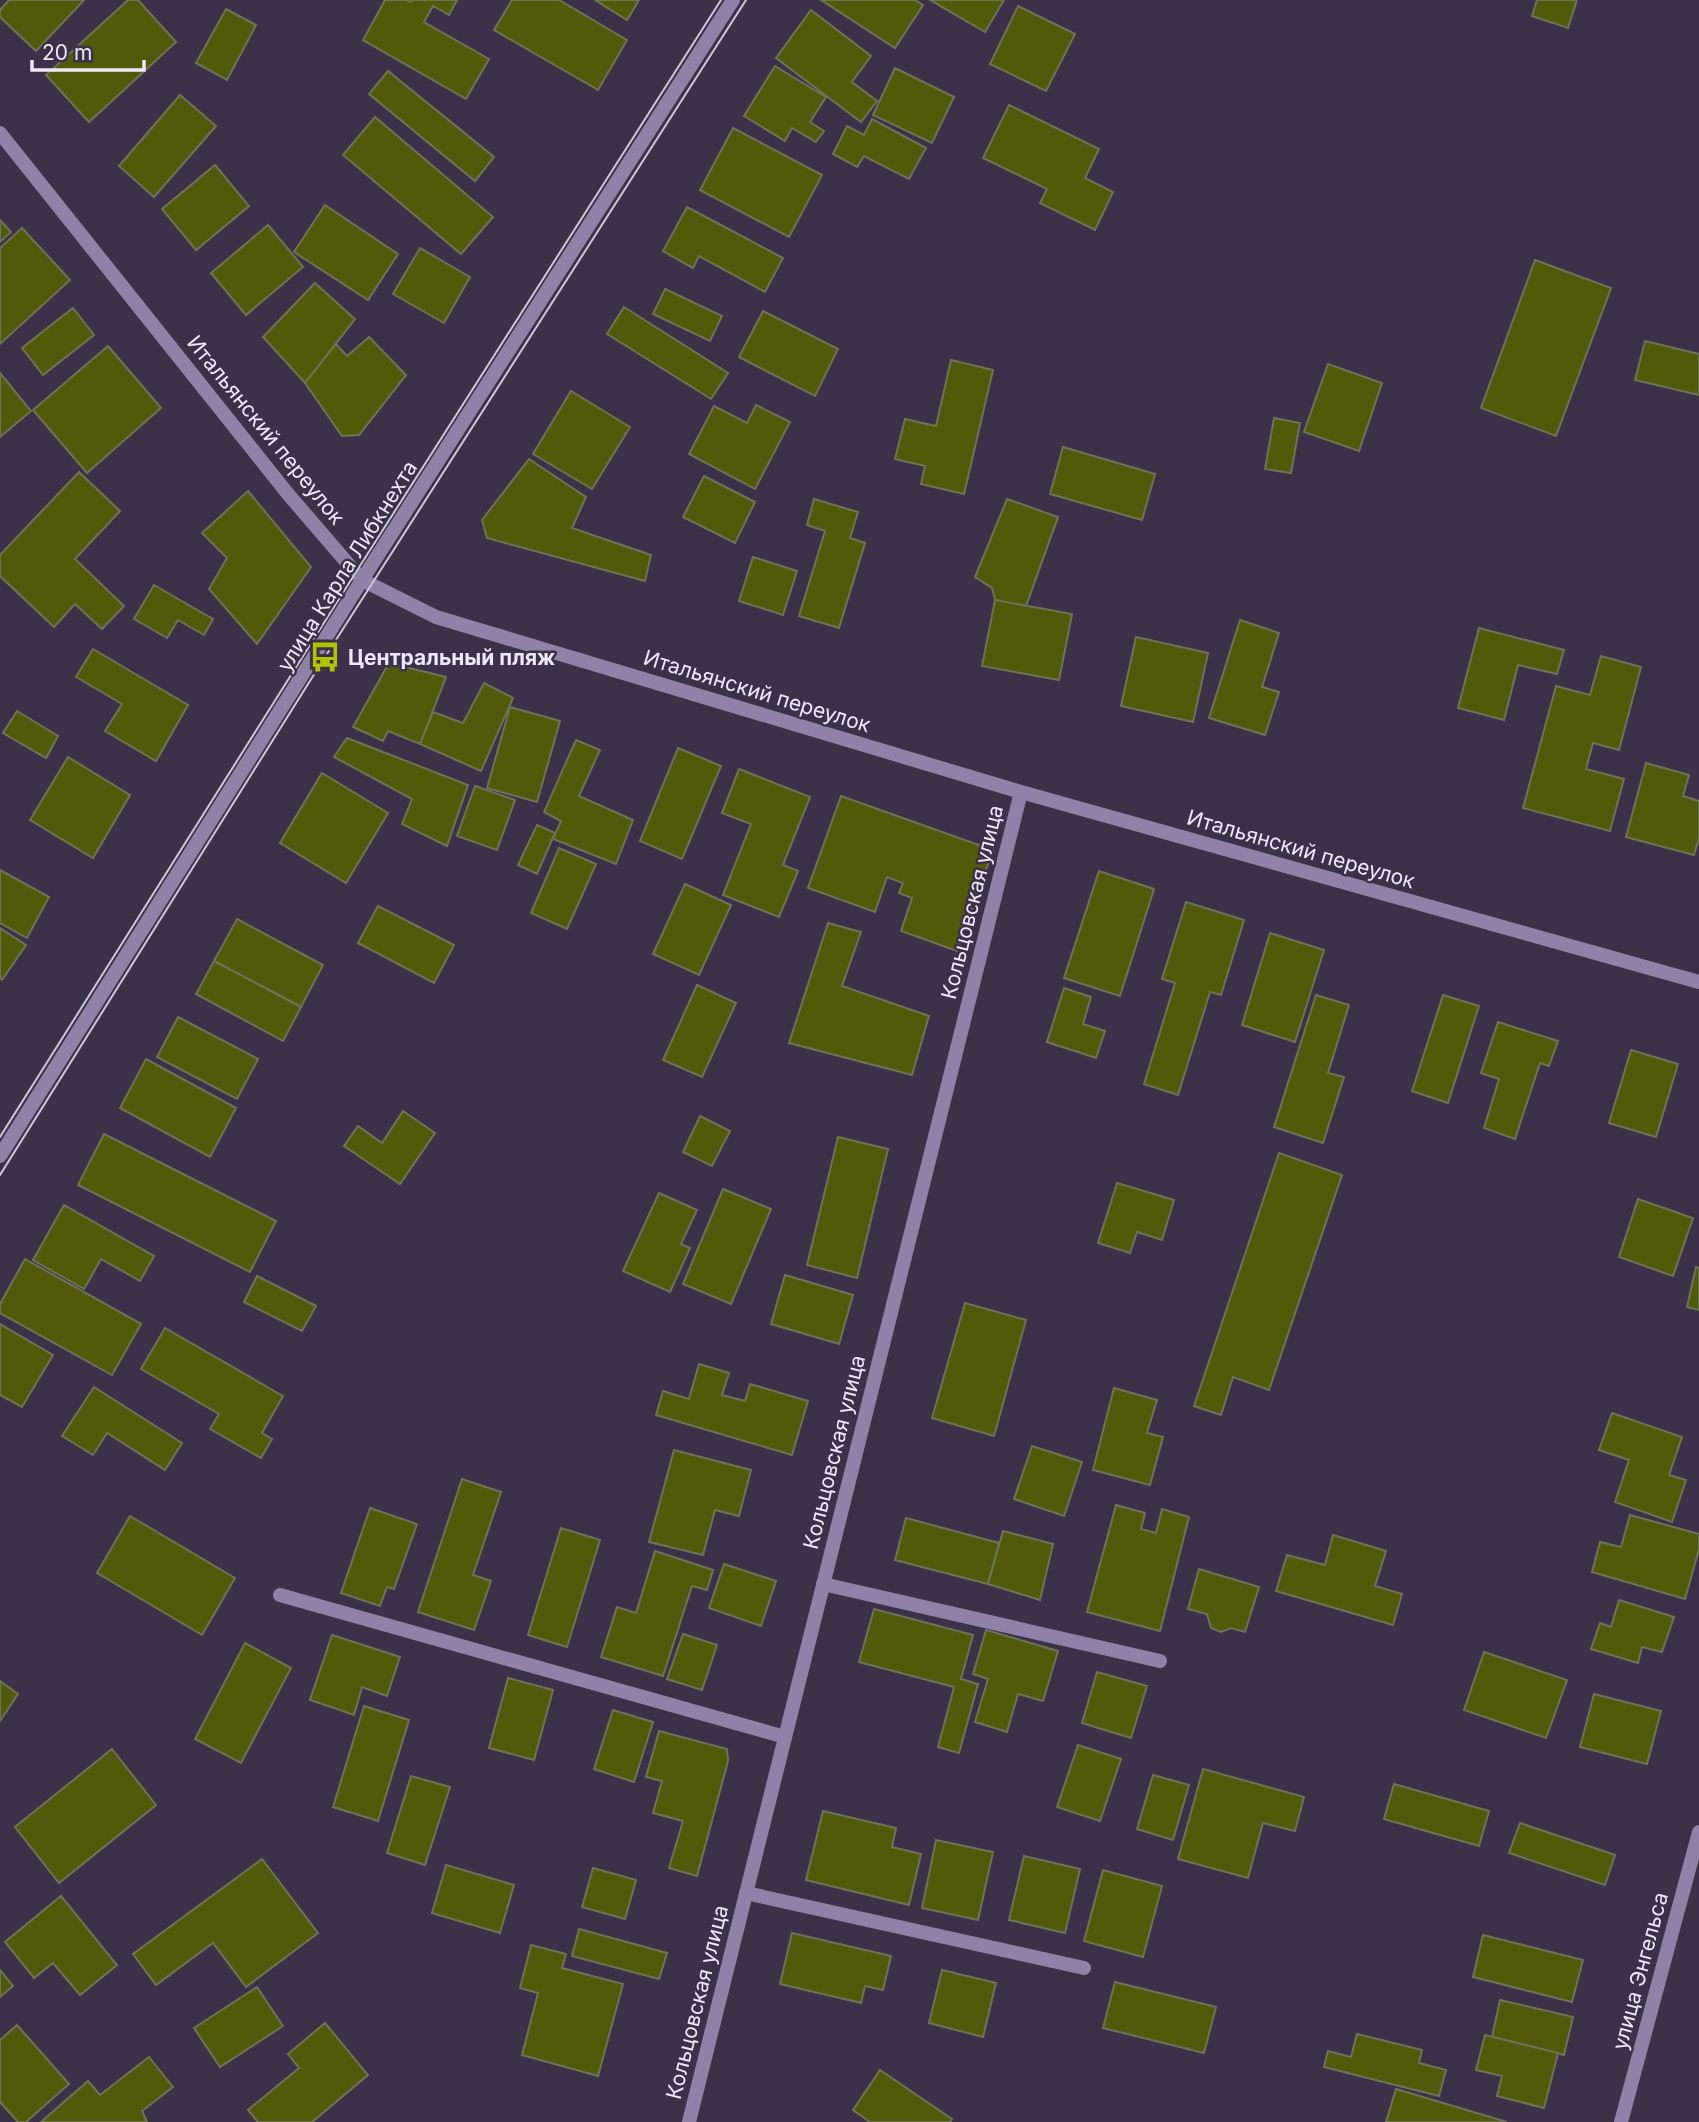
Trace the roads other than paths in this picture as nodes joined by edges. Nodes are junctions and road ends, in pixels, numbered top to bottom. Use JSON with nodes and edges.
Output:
{"nodes":[{"id":1,"x":733,"y":0,"type":"edge"},
{"id":2,"x":0,"y":133,"type":"edge"},
{"id":3,"x":362,"y":580,"type":"junction"},
{"id":4,"x":1021,"y":792,"type":"junction"},
{"id":5,"x":1699,"y":982,"type":"edge"},
{"id":6,"x":0,"y":1156,"type":"edge"},
{"id":7,"x":823,"y":1584,"type":"junction"},
{"id":8,"x":280,"y":1595,"type":"dead end"},
{"id":9,"x":1160,"y":1661,"type":"dead end"},
{"id":10,"x":785,"y":1737,"type":"junction"},
{"id":11,"x":1699,"y":1832,"type":"edge"},
{"id":12,"x":746,"y":1893,"type":"junction"},
{"id":13,"x":1084,"y":1968,"type":"dead end"},
{"id":14,"x":689,"y":2122,"type":"edge"},
{"id":15,"x":1621,"y":2122,"type":"edge"}],
"edges":[{"from":1,"to":3,"type":"street","name":"улица Карла Либкнехта"},
{"from":2,"to":3,"type":"street","name":"Итальянский переулок"},
{"from":3,"to":4,"type":"street","name":"Итальянский переулок"},
{"from":3,"to":6,"type":"street","name":"улица Карла Либкнехта"},
{"from":4,"to":5,"type":"street","name":"Итальянский переулок"},
{"from":4,"to":7,"type":"street","name":"Кольцовская улица"},
{"from":7,"to":9,"type":"street"},
{"from":7,"to":10,"type":"street","name":"Кольцовская улица"},
{"from":8,"to":10,"type":"street"},
{"from":10,"to":12,"type":"street","name":"Кольцовская улица"},
{"from":11,"to":15,"type":"street","name":"улица Энгельса"},
{"from":12,"to":13,"type":"street"},
{"from":12,"to":14,"type":"street","name":"Кольцовская улица"}]}
